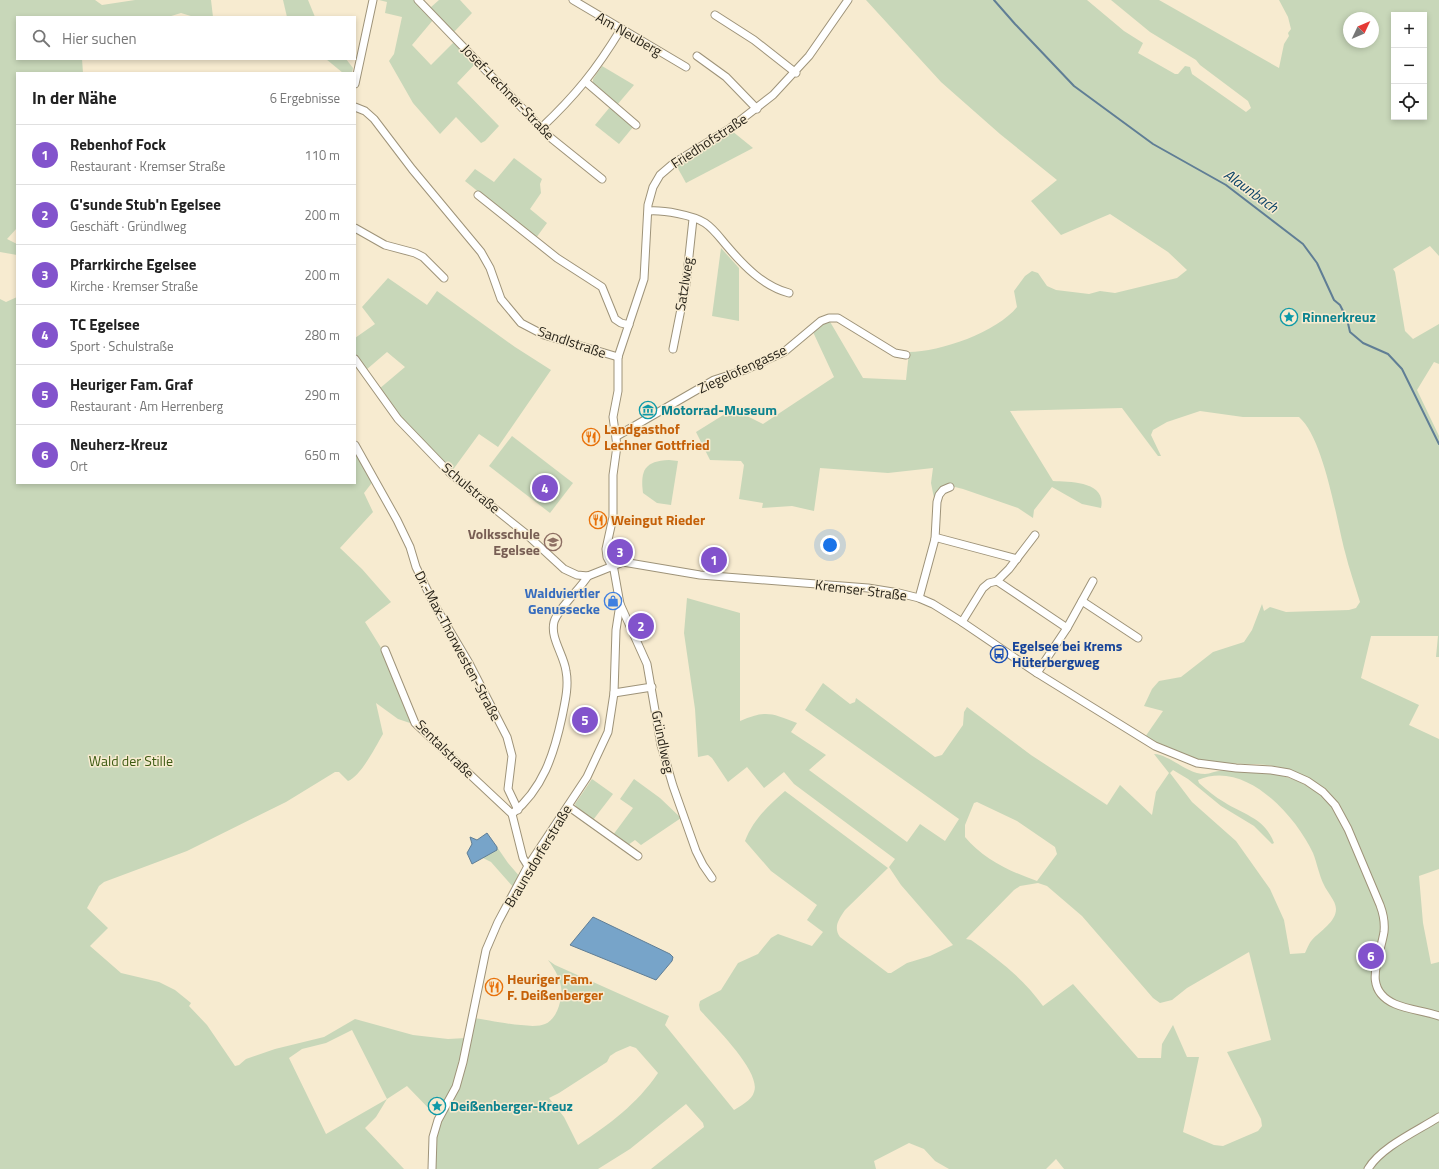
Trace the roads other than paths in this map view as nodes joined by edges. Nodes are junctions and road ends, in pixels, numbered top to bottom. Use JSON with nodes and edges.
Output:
{"nodes":[{"id":1,"x":373,"y":0,"type":"edge"},
{"id":2,"x":418,"y":0,"type":"edge"},
{"id":3,"x":573,"y":0,"type":"edge"},
{"id":4,"x":848,"y":0,"type":"edge"},
{"id":5,"x":715,"y":15,"type":"dead end"},
{"id":6,"x":621,"y":29,"type":"junction"},
{"id":7,"x":697,"y":56,"type":"dead end"},
{"id":8,"x":686,"y":67,"type":"dead end"},
{"id":9,"x":796,"y":73,"type":"junction"},
{"id":10,"x":356,"y":79,"type":"edge"},
{"id":11,"x":586,"y":82,"type":"junction"},
{"id":12,"x":356,"y":107,"type":"edge"},
{"id":13,"x":757,"y":109,"type":"junction"},
{"id":14,"x":636,"y":125,"type":"dead end"},
{"id":15,"x":541,"y":128,"type":"junction"},
{"id":16,"x":602,"y":179,"type":"dead end"},
{"id":17,"x":478,"y":195,"type":"dead end"},
{"id":18,"x":649,"y":211,"type":"junction"},
{"id":19,"x":693,"y":219,"type":"junction"},
{"id":20,"x":356,"y":229,"type":"edge"},
{"id":21,"x":444,"y":278,"type":"dead end"},
{"id":22,"x":789,"y":293,"type":"dead end"},
{"id":23,"x":629,"y":325,"type":"junction"},
{"id":24,"x":673,"y":350,"type":"dead end"},
{"id":25,"x":906,"y":355,"type":"dead end"},
{"id":26,"x":618,"y":357,"type":"junction"},
{"id":27,"x":356,"y":360,"type":"edge"},
{"id":28,"x":617,"y":436,"type":"junction"},
{"id":29,"x":356,"y":447,"type":"edge"},
{"id":30,"x":950,"y":487,"type":"dead end"},
{"id":31,"x":1035,"y":535,"type":"dead end"},
{"id":32,"x":935,"y":539,"type":"junction"},
{"id":33,"x":1017,"y":559,"type":"junction"},
{"id":34,"x":612,"y":565,"type":"junction"},
{"id":35,"x":588,"y":576,"type":"junction"},
{"id":36,"x":997,"y":581,"type":"junction"},
{"id":37,"x":1093,"y":582,"type":"dead end"},
{"id":38,"x":919,"y":598,"type":"junction"},
{"id":39,"x":1082,"y":602,"type":"junction"},
{"id":40,"x":620,"y":604,"type":"junction"},
{"id":41,"x":962,"y":622,"type":"junction"},
{"id":42,"x":1067,"y":628,"type":"junction"},
{"id":43,"x":1138,"y":638,"type":"dead end"},
{"id":44,"x":385,"y":650,"type":"dead end"},
{"id":45,"x":1037,"y":672,"type":"junction"},
{"id":46,"x":652,"y":687,"type":"junction"},
{"id":47,"x":614,"y":693,"type":"junction"},
{"id":48,"x":568,"y":806,"type":"junction"},
{"id":49,"x":515,"y":812,"type":"junction"},
{"id":50,"x":638,"y":856,"type":"dead end"},
{"id":51,"x":528,"y":866,"type":"junction"},
{"id":52,"x":712,"y":878,"type":"dead end"},
{"id":53,"x":1439,"y":1016,"type":"edge"},
{"id":54,"x":1439,"y":1117,"type":"edge"},
{"id":55,"x":432,"y":1169,"type":"edge"},
{"id":56,"x":1368,"y":1169,"type":"edge"}],
"edges":[{"from":1,"to":10,"type":"street"},
{"from":2,"to":15,"type":"street","name":"Josef-Lechner-Straße"},
{"from":3,"to":6,"type":"street","name":"Am Neuberg"},
{"from":4,"to":9,"type":"street","name":"Friedhofstraße"},
{"from":5,"to":9,"type":"street"},
{"from":6,"to":8,"type":"street","name":"Am Neuberg"},
{"from":6,"to":11,"type":"street"},
{"from":7,"to":13,"type":"street"},
{"from":9,"to":13,"type":"street","name":"Friedhofstraße"},
{"from":11,"to":14,"type":"street"},
{"from":11,"to":15,"type":"street"},
{"from":12,"to":26,"type":"street","name":"Sandlstraße"},
{"from":13,"to":18,"type":"street","name":"Friedhofstraße"},
{"from":15,"to":16,"type":"street","name":"Josef-Lechner-Straße"},
{"from":17,"to":23,"type":"street"},
{"from":18,"to":19,"type":"street"},
{"from":18,"to":23,"type":"street","name":"Friedhofstraße"},
{"from":19,"to":22,"type":"street"},
{"from":19,"to":24,"type":"street","name":"Satzlweg"},
{"from":20,"to":21,"type":"street"},
{"from":23,"to":26,"type":"street","name":"Friedhofstraße"},
{"from":25,"to":28,"type":"street","name":"Ziegelofengasse"},
{"from":26,"to":28,"type":"street","name":"Sandlstraße"},
{"from":27,"to":35,"type":"street","name":"Schulstraße"},
{"from":28,"to":34,"type":"street","name":"Sandlstraße"},
{"from":29,"to":49,"type":"street","name":"Dr.-Max-Thorwesten-Straße"},
{"from":30,"to":32,"type":"street"},
{"from":31,"to":33,"type":"street"},
{"from":32,"to":33,"type":"street"},
{"from":32,"to":38,"type":"street"},
{"from":33,"to":36,"type":"street"},
{"from":34,"to":35,"type":"street"},
{"from":34,"to":38,"type":"street","name":"Kremser Straße"},
{"from":34,"to":40,"type":"street","name":"Braunsdorferstraße"},
{"from":35,"to":49,"type":"street"},
{"from":36,"to":41,"type":"street"},
{"from":36,"to":42,"type":"street"},
{"from":37,"to":39,"type":"street"},
{"from":38,"to":41,"type":"street","name":"Kremser Straße"},
{"from":39,"to":42,"type":"street"},
{"from":39,"to":43,"type":"street"},
{"from":40,"to":46,"type":"street","name":"Gründlweg"},
{"from":40,"to":47,"type":"street","name":"Braunsdorferstraße"},
{"from":41,"to":45,"type":"street","name":"Kremser Straße"},
{"from":42,"to":45,"type":"street"},
{"from":44,"to":49,"type":"street","name":"Sentalstraße"},
{"from":45,"to":53,"type":"street","name":"Kremser Straße"},
{"from":46,"to":47,"type":"street"},
{"from":46,"to":52,"type":"street","name":"Gründlweg"},
{"from":47,"to":48,"type":"street","name":"Braunsdorferstraße"},
{"from":48,"to":50,"type":"street"},
{"from":48,"to":51,"type":"street","name":"Braunsdorferstraße"},
{"from":49,"to":51,"type":"street","name":"Dr.-Max-Thorwesten-Straße"},
{"from":51,"to":55,"type":"street","name":"Braunsdorferstraße"},
{"from":54,"to":56,"type":"street"}]}
